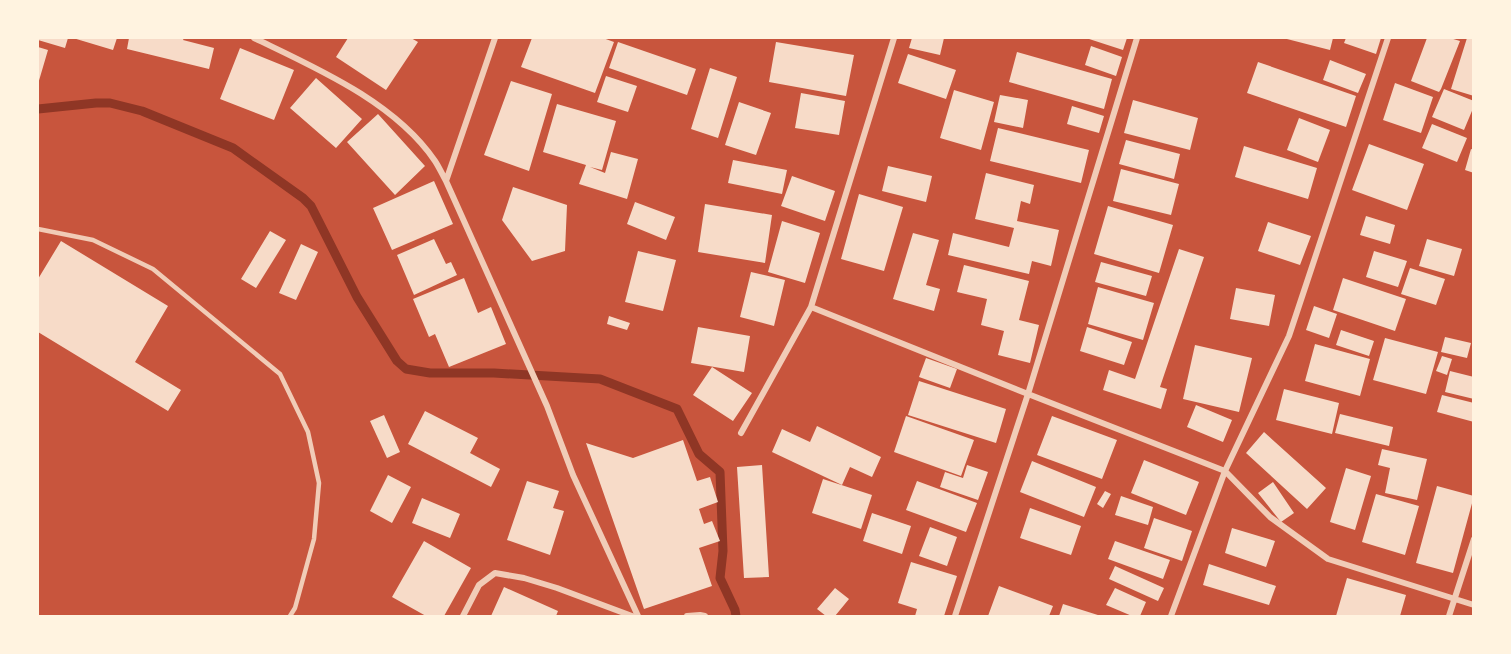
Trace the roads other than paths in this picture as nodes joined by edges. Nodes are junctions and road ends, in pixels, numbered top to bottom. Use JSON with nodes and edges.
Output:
{"nodes":[{"id":1,"x":254,"y":38,"type":"edge"},
{"id":2,"x":495,"y":38,"type":"edge"},
{"id":3,"x":894,"y":38,"type":"edge"},
{"id":4,"x":1137,"y":38,"type":"edge"},
{"id":5,"x":1388,"y":38,"type":"edge"},
{"id":6,"x":446,"y":181,"type":"junction"},
{"id":7,"x":38,"y":229,"type":"edge"},
{"id":8,"x":812,"y":307,"type":"junction"},
{"id":9,"x":1028,"y":394,"type":"junction"},
{"id":10,"x":741,"y":434,"type":"dead end"},
{"id":11,"x":1226,"y":471,"type":"junction"},
{"id":12,"x":1473,"y":539,"type":"edge"},
{"id":13,"x":1454,"y":600,"type":"junction"},
{"id":14,"x":1473,"y":605,"type":"edge"},
{"id":15,"x":290,"y":616,"type":"edge"},
{"id":16,"x":463,"y":616,"type":"edge"},
{"id":17,"x":632,"y":616,"type":"edge"},
{"id":18,"x":638,"y":616,"type":"edge"},
{"id":19,"x":687,"y":616,"type":"edge"},
{"id":20,"x":705,"y":616,"type":"edge"},
{"id":21,"x":955,"y":616,"type":"edge"},
{"id":22,"x":1172,"y":616,"type":"edge"},
{"id":23,"x":1449,"y":616,"type":"edge"}],
"edges":[{"from":1,"to":6,"type":"street"},
{"from":2,"to":6,"type":"street"},
{"from":3,"to":8,"type":"street"},
{"from":4,"to":9,"type":"street"},
{"from":5,"to":11,"type":"street"},
{"from":6,"to":18,"type":"street"},
{"from":7,"to":15,"type":"lane"},
{"from":8,"to":9,"type":"street"},
{"from":8,"to":10,"type":"street"},
{"from":9,"to":11,"type":"street"},
{"from":9,"to":21,"type":"street"},
{"from":11,"to":13,"type":"street"},
{"from":11,"to":22,"type":"street"},
{"from":12,"to":13,"type":"street"},
{"from":13,"to":14,"type":"street"},
{"from":13,"to":23,"type":"street"},
{"from":16,"to":17,"type":"street"},
{"from":19,"to":20,"type":"street"}]}
